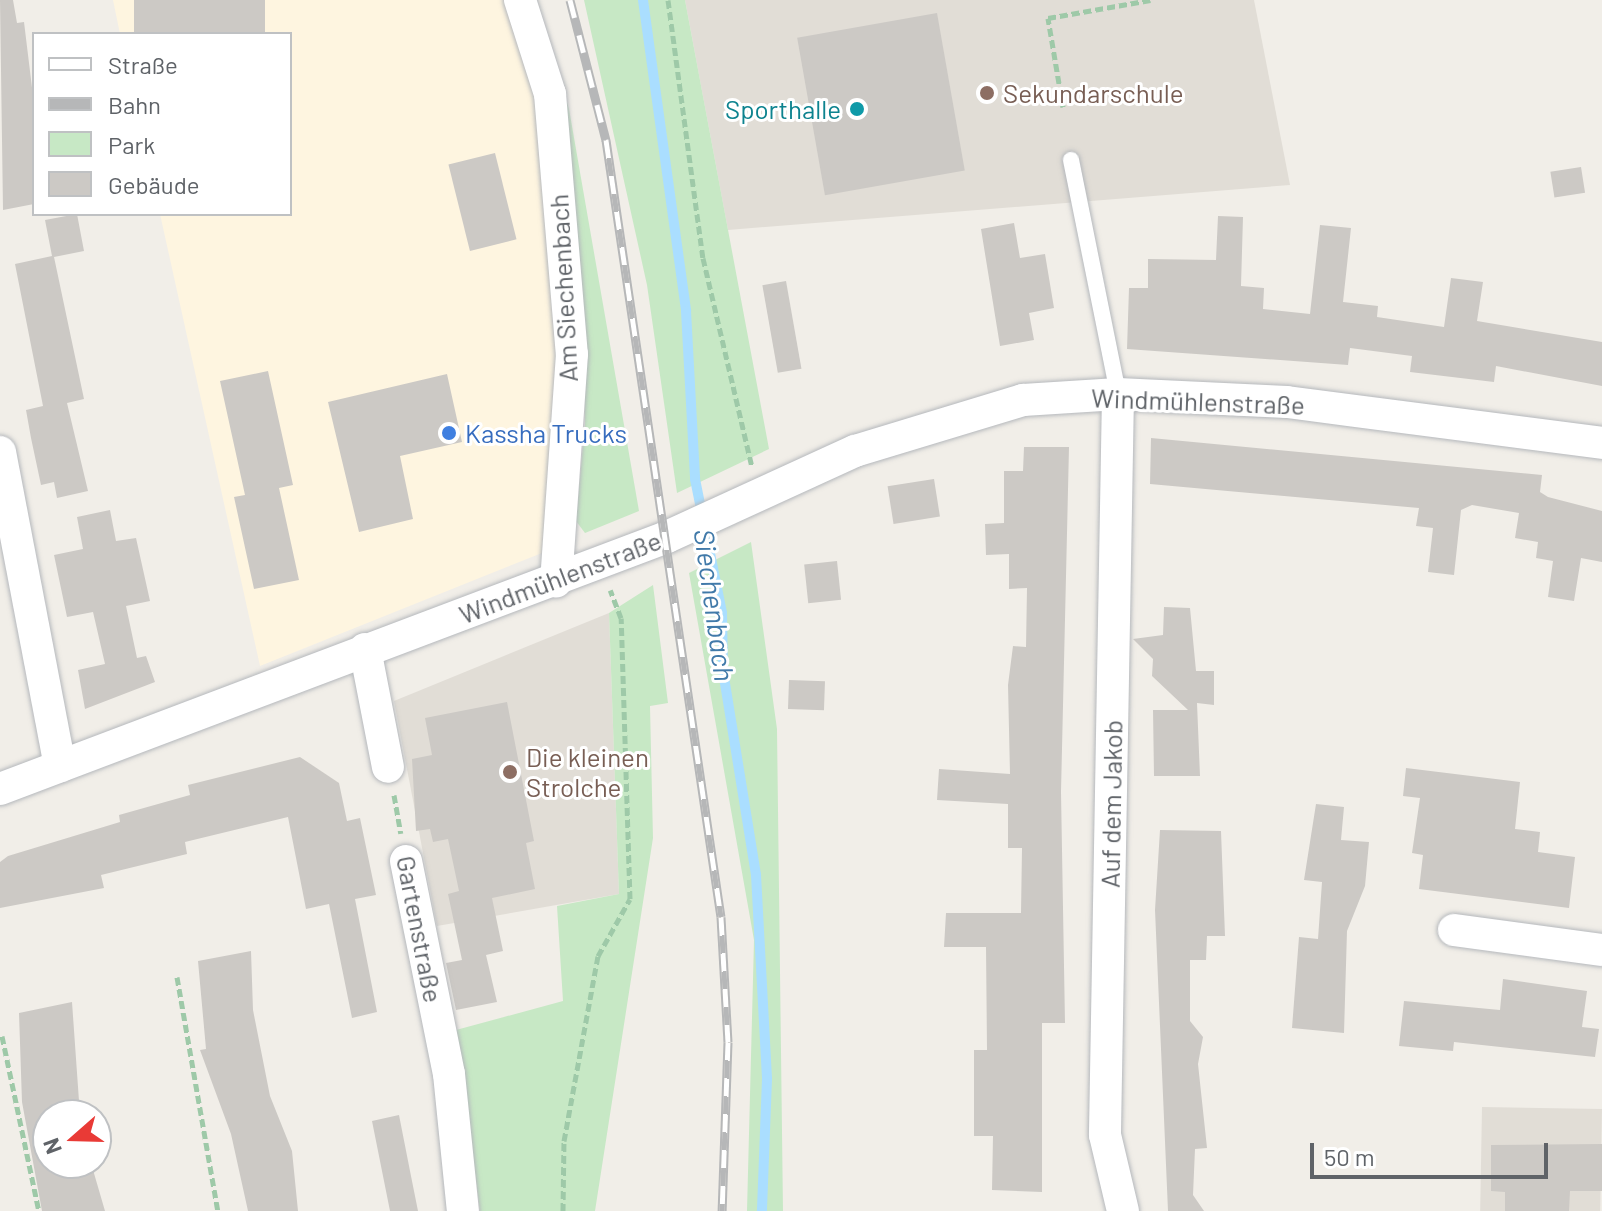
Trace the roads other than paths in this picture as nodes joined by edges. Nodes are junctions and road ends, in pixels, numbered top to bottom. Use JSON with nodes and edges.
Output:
{"nodes":[{"id":1,"x":520,"y":0,"type":"edge"},
{"id":2,"x":1071,"y":160,"type":"dead end"},
{"id":3,"x":1118,"y":394,"type":"junction"},
{"id":4,"x":1602,"y":443,"type":"edge"},
{"id":5,"x":0,"y":452,"type":"edge"},
{"id":6,"x":556,"y":581,"type":"junction"},
{"id":7,"x":365,"y":649,"type":"junction"},
{"id":8,"x":60,"y":766,"type":"junction"},
{"id":9,"x":388,"y":767,"type":"road end"},
{"id":10,"x":0,"y":789,"type":"edge"},
{"id":11,"x":406,"y":861,"type":"road end"},
{"id":12,"x":1454,"y":930,"type":"dead end"},
{"id":13,"x":1602,"y":950,"type":"edge"},
{"id":14,"x":463,"y":1211,"type":"edge"},
{"id":15,"x":1123,"y":1211,"type":"edge"}],
"edges":[{"from":1,"to":6,"type":"street","name":"Am Siechenbach"},
{"from":2,"to":3,"type":"lane"},
{"from":3,"to":4,"type":"street","name":"Windmühlenstraße"},
{"from":3,"to":6,"type":"street","name":"Windmühlenstraße"},
{"from":3,"to":15,"type":"street","name":"Auf dem Jakob"},
{"from":5,"to":8,"type":"street"},
{"from":6,"to":7,"type":"street","name":"Windmühlenstraße"},
{"from":7,"to":8,"type":"street","name":"Windmühlenstraße"},
{"from":7,"to":9,"type":"street"},
{"from":8,"to":10,"type":"street","name":"Windmühlenstraße"},
{"from":11,"to":14,"type":"street","name":"Gartenstraße"},
{"from":12,"to":13,"type":"street"}]}
